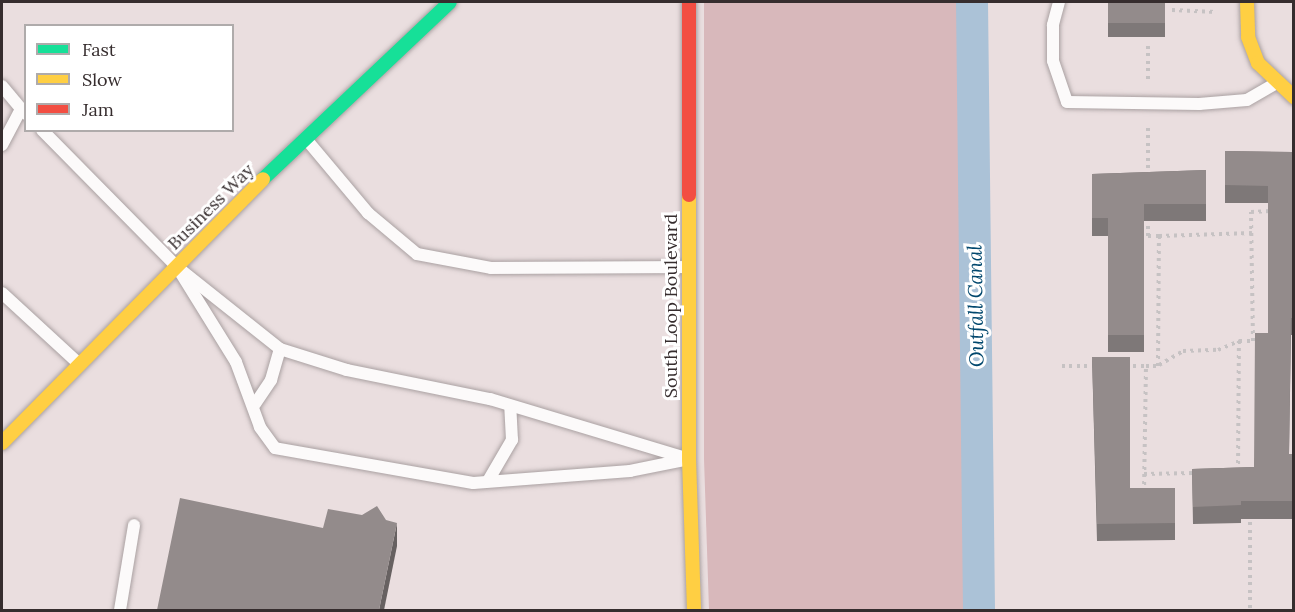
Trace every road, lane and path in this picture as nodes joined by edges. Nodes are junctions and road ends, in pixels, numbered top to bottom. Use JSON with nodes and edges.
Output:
{"nodes":[{"id":1,"x":450,"y":2,"type":"edge"},
{"id":2,"x":689,"y":2,"type":"edge"},
{"id":3,"x":1059,"y":2,"type":"edge"},
{"id":4,"x":1247,"y":7,"type":"edge"},
{"id":5,"x":1172,"y":10,"type":"dead end"},
{"id":6,"x":1148,"y":46,"type":"dead end"},
{"id":7,"x":1277,"y":83,"type":"junction"},
{"id":8,"x":2,"y":86,"type":"edge"},
{"id":9,"x":1293,"y":97,"type":"edge"},
{"id":10,"x":1148,"y":103,"type":"junction"},
{"id":11,"x":23,"y":112,"type":"edge"},
{"id":12,"x":44,"y":132,"type":"edge"},
{"id":13,"x":306,"y":138,"type":"junction"},
{"id":14,"x":2,"y":145,"type":"edge"},
{"id":15,"x":1148,"y":180,"type":"edge"},
{"id":16,"x":1283,"y":211,"type":"edge"},
{"id":17,"x":1148,"y":214,"type":"edge"},
{"id":18,"x":1252,"y":233,"type":"junction"},
{"id":19,"x":1159,"y":236,"type":"junction"},
{"id":20,"x":177,"y":267,"type":"junction"},
{"id":21,"x":690,"y":267,"type":"junction"},
{"id":22,"x":2,"y":293,"type":"edge"},
{"id":23,"x":1239,"y":341,"type":"junction"},
{"id":24,"x":1253,"y":341,"type":"junction"},
{"id":25,"x":1263,"y":341,"type":"edge"},
{"id":26,"x":280,"y":349,"type":"junction"},
{"id":27,"x":79,"y":365,"type":"junction"},
{"id":28,"x":1062,"y":366,"type":"dead end"},
{"id":29,"x":1098,"y":366,"type":"edge"},
{"id":30,"x":1122,"y":366,"type":"edge"},
{"id":31,"x":1146,"y":366,"type":"junction"},
{"id":32,"x":1158,"y":366,"type":"junction"},
{"id":33,"x":255,"y":404,"type":"junction"},
{"id":34,"x":510,"y":407,"type":"junction"},
{"id":35,"x":2,"y":443,"type":"edge"},
{"id":36,"x":688,"y":459,"type":"junction"},
{"id":37,"x":1226,"y":472,"type":"edge"},
{"id":38,"x":1238,"y":472,"type":"junction"},
{"id":39,"x":1244,"y":472,"type":"edge"},
{"id":40,"x":1203,"y":473,"type":"edge"},
{"id":41,"x":1144,"y":474,"type":"junction"},
{"id":42,"x":488,"y":481,"type":"junction"},
{"id":43,"x":1144,"y":496,"type":"edge"},
{"id":44,"x":1250,"y":507,"type":"edge"},
{"id":45,"x":134,"y":525,"type":"dead end"},
{"id":46,"x":120,"y":610,"type":"edge"},
{"id":47,"x":694,"y":610,"type":"edge"},
{"id":48,"x":1250,"y":610,"type":"edge"}],
"edges":[{"from":1,"to":13,"type":"street","name":"Business Way"},
{"from":2,"to":21,"type":"street","name":"South Loop Boulevard"},
{"from":3,"to":10,"type":"lane"},
{"from":4,"to":5,"type":"path"},
{"from":4,"to":7,"type":"street"},
{"from":6,"to":10,"type":"path"},
{"from":7,"to":9,"type":"street"},
{"from":7,"to":10,"type":"lane"},
{"from":8,"to":11,"type":"lane"},
{"from":10,"to":15,"type":"path"},
{"from":11,"to":14,"type":"lane"},
{"from":12,"to":20,"type":"lane"},
{"from":13,"to":20,"type":"street","name":"Business Way"},
{"from":13,"to":21,"type":"lane"},
{"from":16,"to":18,"type":"path"},
{"from":17,"to":19,"type":"path"},
{"from":18,"to":19,"type":"path"},
{"from":18,"to":24,"type":"path"},
{"from":19,"to":32,"type":"path"},
{"from":20,"to":26,"type":"lane"},
{"from":20,"to":27,"type":"street","name":"Business Way"},
{"from":20,"to":33,"type":"lane"},
{"from":21,"to":36,"type":"street","name":"South Loop Boulevard"},
{"from":22,"to":27,"type":"lane"},
{"from":23,"to":24,"type":"path"},
{"from":23,"to":32,"type":"path"},
{"from":23,"to":38,"type":"path"},
{"from":24,"to":25,"type":"path"},
{"from":26,"to":33,"type":"lane"},
{"from":26,"to":34,"type":"lane"},
{"from":27,"to":35,"type":"street","name":"Business Way"},
{"from":28,"to":29,"type":"path"},
{"from":30,"to":31,"type":"path"},
{"from":31,"to":32,"type":"path"},
{"from":31,"to":41,"type":"path"},
{"from":33,"to":42,"type":"lane"},
{"from":34,"to":36,"type":"lane"},
{"from":34,"to":42,"type":"lane"},
{"from":36,"to":42,"type":"lane"},
{"from":36,"to":47,"type":"street","name":"South Loop Boulevard"},
{"from":37,"to":38,"type":"path"},
{"from":38,"to":39,"type":"path"},
{"from":40,"to":41,"type":"path"},
{"from":41,"to":43,"type":"path"},
{"from":44,"to":48,"type":"path"},
{"from":45,"to":46,"type":"lane"}]}
